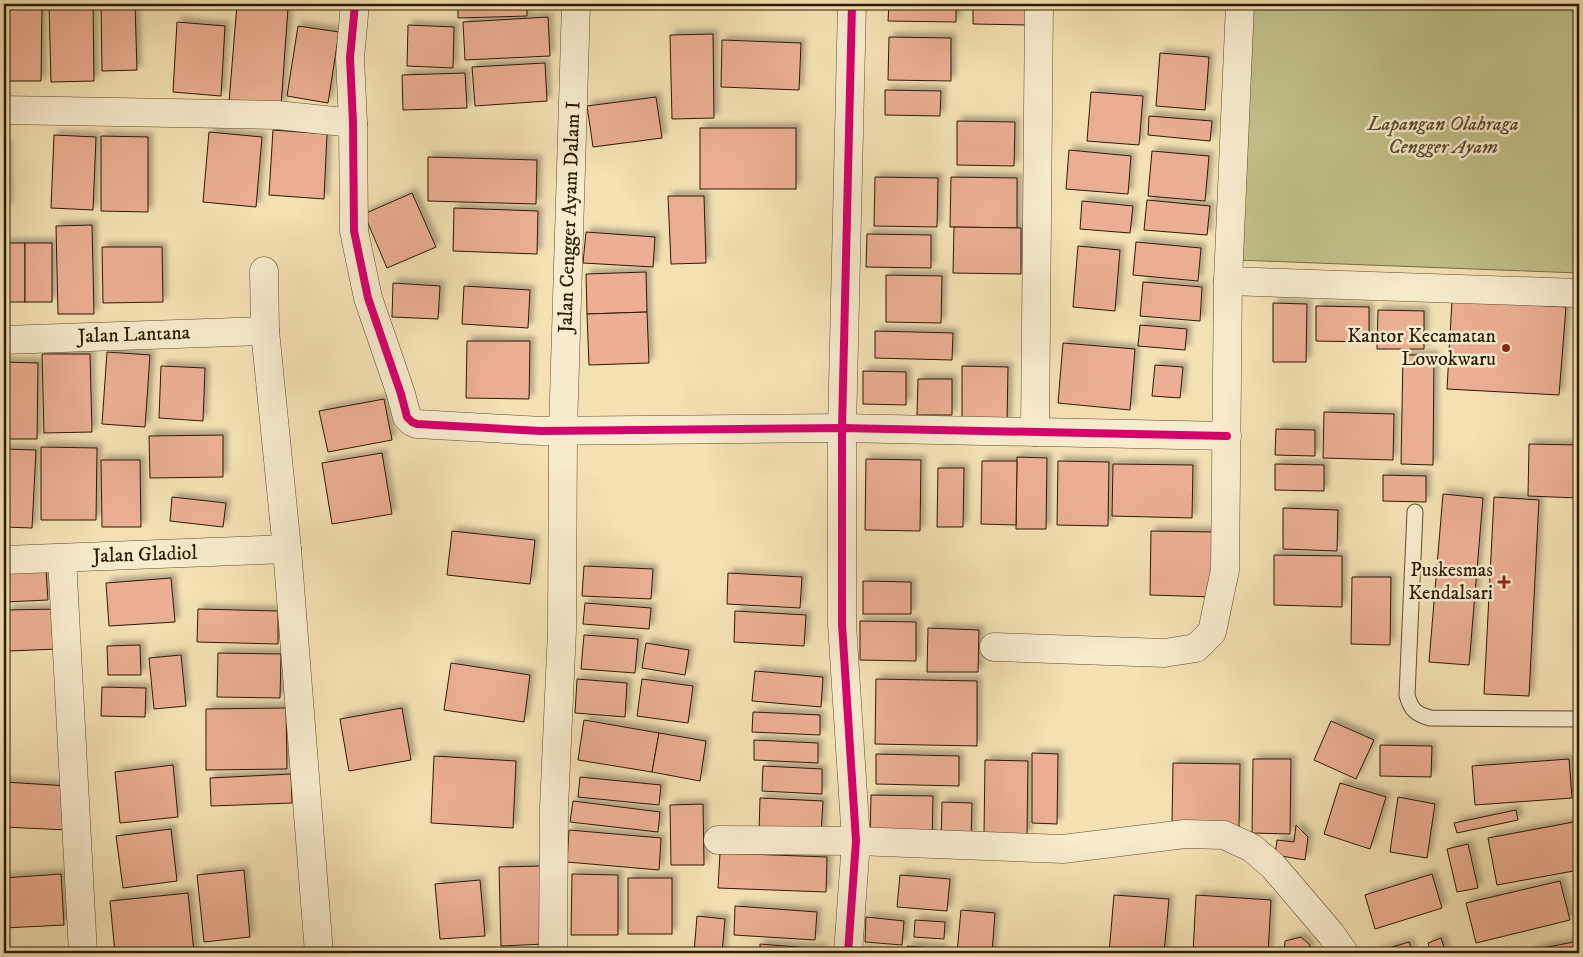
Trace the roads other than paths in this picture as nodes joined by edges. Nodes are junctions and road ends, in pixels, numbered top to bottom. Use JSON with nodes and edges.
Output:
{"nodes":[{"id":1,"x":355,"y":4,"type":"edge"},
{"id":2,"x":576,"y":4,"type":"edge"},
{"id":3,"x":852,"y":4,"type":"edge"},
{"id":4,"x":1039,"y":4,"type":"edge"},
{"id":5,"x":1240,"y":4,"type":"edge"},
{"id":6,"x":4,"y":110,"type":"edge"},
{"id":7,"x":353,"y":123,"type":"junction"},
{"id":8,"x":264,"y":271,"type":"dead end"},
{"id":9,"x":1228,"y":281,"type":"junction"},
{"id":10,"x":1579,"y":293,"type":"edge"},
{"id":11,"x":265,"y":331,"type":"junction"},
{"id":12,"x":4,"y":340,"type":"edge"},
{"id":13,"x":842,"y":428,"type":"junction"},
{"id":14,"x":563,"y":430,"type":"junction"},
{"id":15,"x":1035,"y":432,"type":"junction"},
{"id":16,"x":1227,"y":436,"type":"junction"},
{"id":17,"x":1416,"y":512,"type":"dead end"},
{"id":18,"x":287,"y":549,"type":"junction"},
{"id":19,"x":62,"y":558,"type":"junction"},
{"id":20,"x":4,"y":560,"type":"edge"},
{"id":21,"x":994,"y":647,"type":"dead end"},
{"id":22,"x":1579,"y":719,"type":"edge"},
{"id":23,"x":718,"y":840,"type":"dead end"},
{"id":24,"x":856,"y":841,"type":"junction"},
{"id":25,"x":83,"y":953,"type":"edge"},
{"id":26,"x":319,"y":953,"type":"edge"},
{"id":27,"x":553,"y":953,"type":"edge"},
{"id":28,"x":848,"y":953,"type":"edge"},
{"id":29,"x":1344,"y":953,"type":"edge"}],
"edges":[{"from":1,"to":7,"type":"street"},
{"from":2,"to":14,"type":"street","name":"Jalan Cengger Ayam Dalam I"},
{"from":3,"to":13,"type":"street"},
{"from":4,"to":15,"type":"street"},
{"from":5,"to":9,"type":"street"},
{"from":6,"to":7,"type":"street"},
{"from":7,"to":14,"type":"street"},
{"from":8,"to":11,"type":"street"},
{"from":9,"to":10,"type":"street"},
{"from":9,"to":16,"type":"street"},
{"from":11,"to":12,"type":"street","name":"Jalan Lantana"},
{"from":11,"to":18,"type":"street"},
{"from":13,"to":14,"type":"street"},
{"from":13,"to":15,"type":"street"},
{"from":13,"to":24,"type":"street"},
{"from":14,"to":27,"type":"street","name":"Jalan Cengger Ayam Dalam I"},
{"from":15,"to":16,"type":"street"},
{"from":16,"to":21,"type":"street"},
{"from":17,"to":22,"type":"lane"},
{"from":18,"to":19,"type":"street","name":"Jalan Gladiol"},
{"from":18,"to":26,"type":"street"},
{"from":19,"to":20,"type":"street","name":"Jalan Gladiol"},
{"from":19,"to":25,"type":"street"},
{"from":23,"to":24,"type":"street"},
{"from":24,"to":28,"type":"street"},
{"from":24,"to":29,"type":"street"}]}
